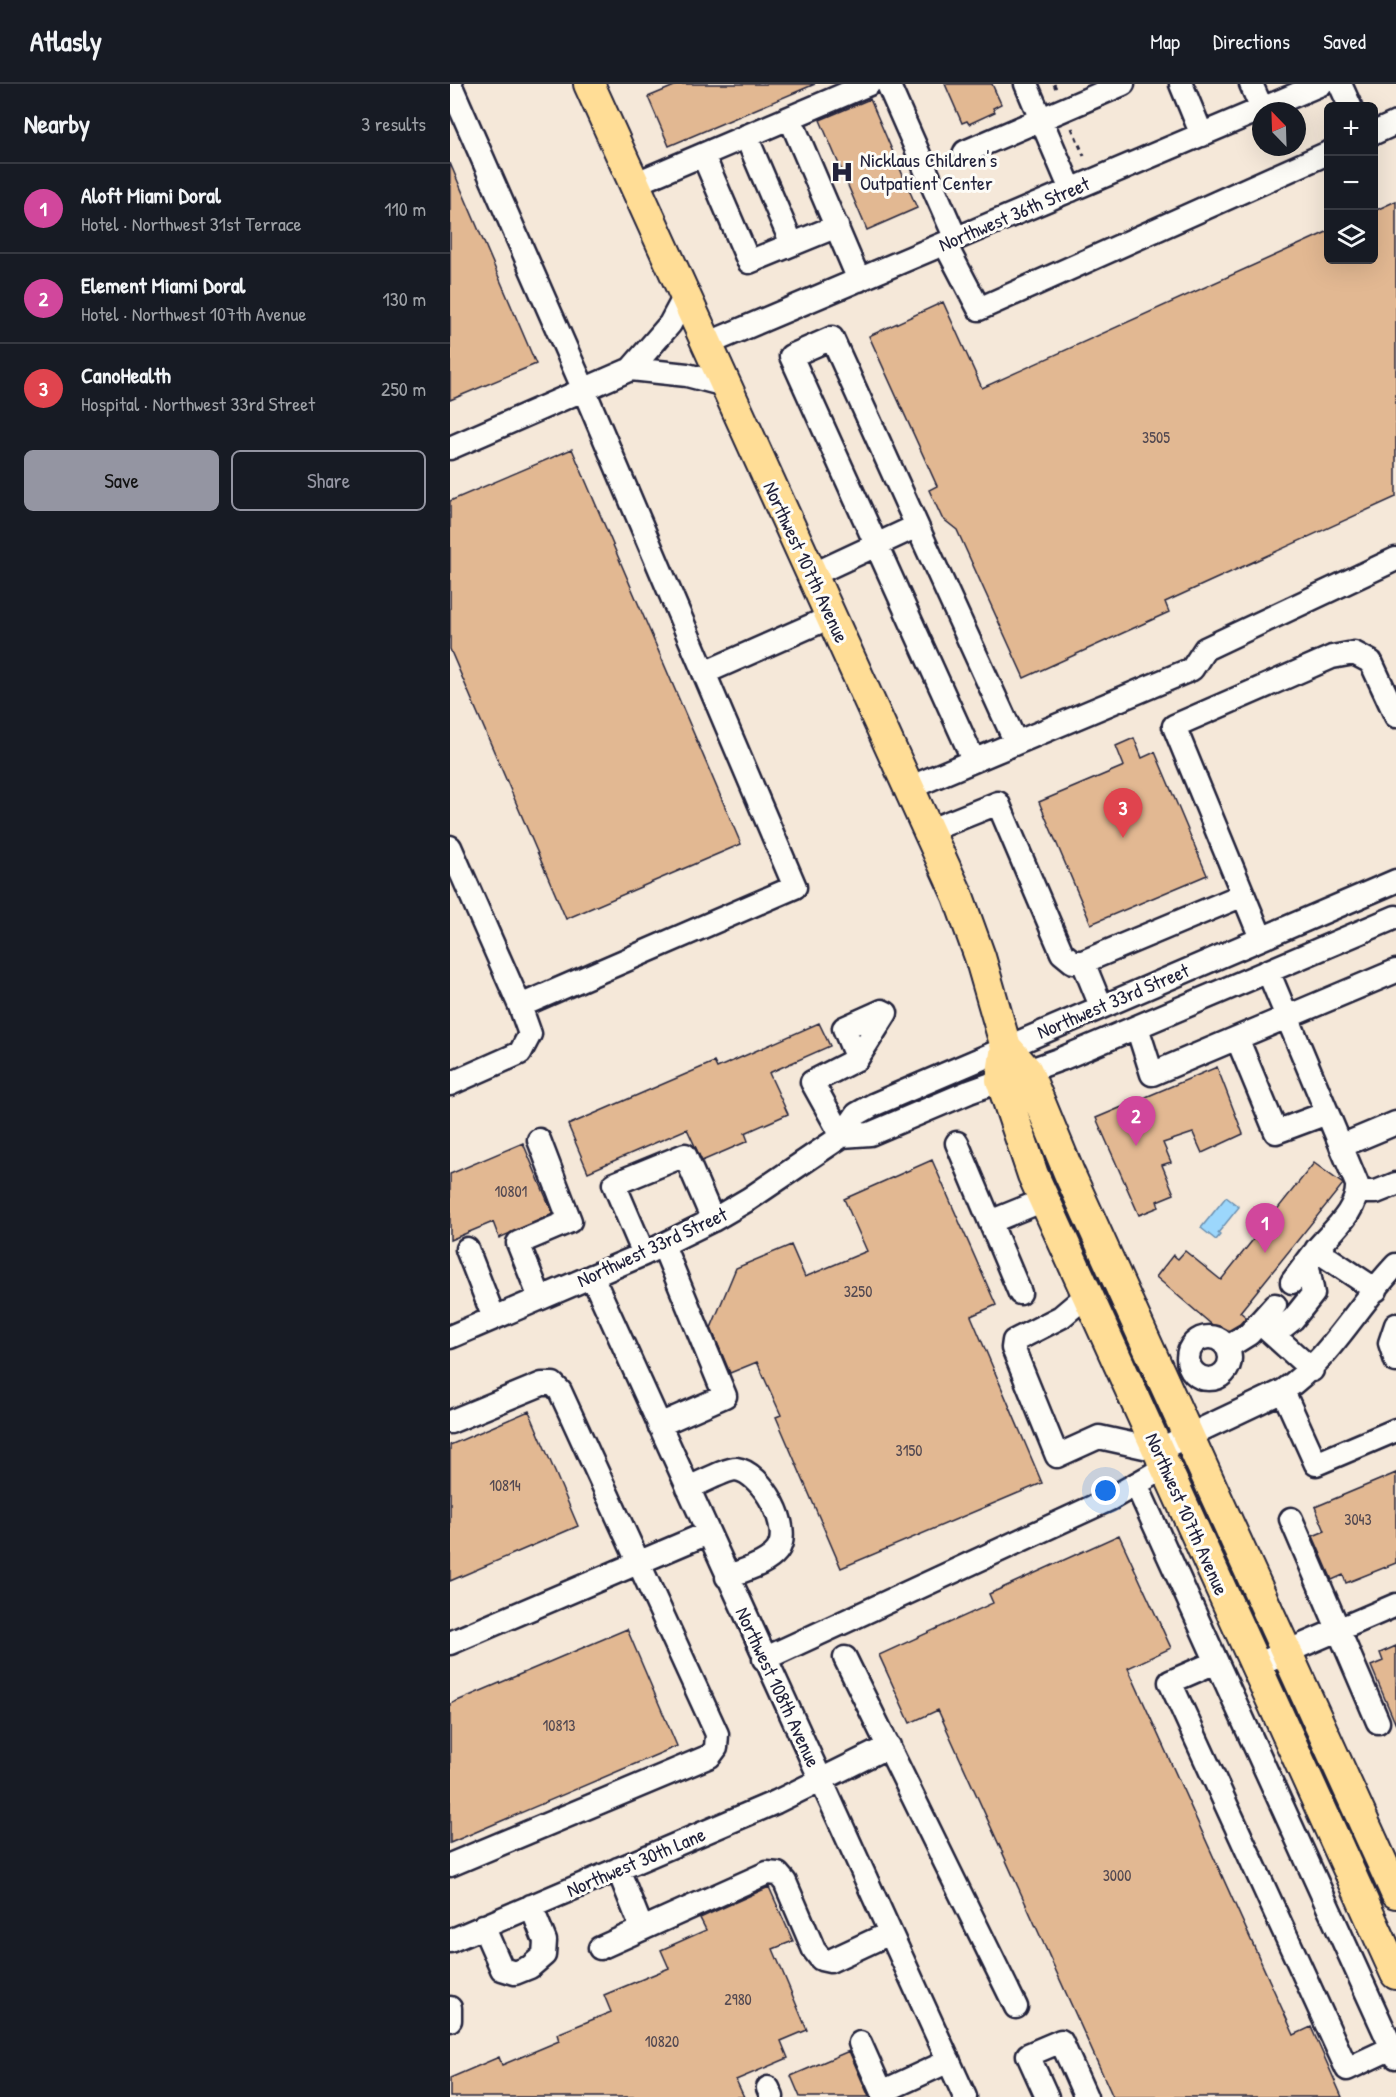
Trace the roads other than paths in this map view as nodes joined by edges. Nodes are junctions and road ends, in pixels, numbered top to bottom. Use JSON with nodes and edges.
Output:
{"nodes":[{"id":1,"x":450,"y":84,"type":"edge"},
{"id":2,"x":589,"y":84,"type":"edge"},
{"id":3,"x":869,"y":84,"type":"edge"},
{"id":4,"x":888,"y":84,"type":"edge"},
{"id":5,"x":1026,"y":84,"type":"edge"},
{"id":6,"x":1123,"y":84,"type":"edge"},
{"id":7,"x":1181,"y":84,"type":"edge"},
{"id":8,"x":1251,"y":84,"type":"edge"},
{"id":9,"x":1324,"y":84,"type":"edge"},
{"id":10,"x":1259,"y":102,"type":"edge"},
{"id":11,"x":1279,"y":102,"type":"edge"},
{"id":12,"x":1345,"y":102,"type":"edge"},
{"id":13,"x":1252,"y":113,"type":"edge"},
{"id":14,"x":790,"y":118,"type":"junction"},
{"id":15,"x":1041,"y":119,"type":"junction"},
{"id":16,"x":1396,"y":123,"type":"edge"},
{"id":17,"x":1378,"y":131,"type":"edge"},
{"id":18,"x":1202,"y":135,"type":"junction"},
{"id":19,"x":746,"y":136,"type":"junction"},
{"id":20,"x":965,"y":152,"type":"dead end"},
{"id":21,"x":703,"y":155,"type":"junction"},
{"id":22,"x":1324,"y":155,"type":"edge"},
{"id":23,"x":634,"y":184,"type":"junction"},
{"id":24,"x":1071,"y":190,"type":"junction"},
{"id":25,"x":837,"y":226,"type":"junction"},
{"id":26,"x":950,"y":241,"type":"junction"},
{"id":27,"x":792,"y":244,"type":"junction"},
{"id":28,"x":859,"y":280,"type":"junction"},
{"id":29,"x":685,"y":296,"type":"junction"},
{"id":30,"x":707,"y":344,"type":"junction"},
{"id":31,"x":631,"y":369,"type":"junction"},
{"id":32,"x":725,"y":385,"type":"junction"},
{"id":33,"x":584,"y":390,"type":"junction"},
{"id":34,"x":450,"y":448,"type":"edge"},
{"id":35,"x":917,"y":526,"type":"junction"},
{"id":36,"x":877,"y":545,"type":"junction"},
{"id":37,"x":1396,"y":559,"type":"edge"},
{"id":38,"x":812,"y":575,"type":"junction"},
{"id":39,"x":831,"y":617,"type":"junction"},
{"id":40,"x":705,"y":673,"type":"junction"},
{"id":41,"x":1396,"y":716,"type":"edge"},
{"id":42,"x":1016,"y":743,"type":"junction"},
{"id":43,"x":973,"y":759,"type":"junction"},
{"id":44,"x":909,"y":788,"type":"junction"},
{"id":45,"x":928,"y":831,"type":"junction"},
{"id":46,"x":450,"y":848,"type":"edge"},
{"id":47,"x":1396,"y":881,"type":"edge"},
{"id":48,"x":1243,"y":895,"type":"junction"},
{"id":49,"x":1396,"y":917,"type":"edge"},
{"id":50,"x":1261,"y":938,"type":"junction"},
{"id":51,"x":1083,"y":962,"type":"junction"},
{"id":52,"x":1268,"y":971,"type":"junction"},
{"id":53,"x":1396,"y":971,"type":"edge"},
{"id":54,"x":520,"y":1006,"type":"junction"},
{"id":55,"x":1101,"y":1006,"type":"junction"},
{"id":56,"x":1288,"y":1017,"type":"junction"},
{"id":57,"x":1137,"y":1027,"type":"junction"},
{"id":58,"x":1237,"y":1038,"type":"junction"},
{"id":59,"x":1006,"y":1047,"type":"junction"},
{"id":60,"x":857,"y":1059,"type":"dead end"},
{"id":61,"x":1014,"y":1075,"type":"junction"},
{"id":62,"x":450,"y":1084,"type":"edge"},
{"id":63,"x":1327,"y":1113,"type":"junction"},
{"id":64,"x":1396,"y":1123,"type":"edge"},
{"id":65,"x":842,"y":1136,"type":"junction"},
{"id":66,"x":539,"y":1140,"type":"dead end"},
{"id":67,"x":957,"y":1143,"type":"dead end"},
{"id":68,"x":1341,"y":1146,"type":"junction"},
{"id":69,"x":1396,"y":1184,"type":"edge"},
{"id":70,"x":1358,"y":1192,"type":"junction"},
{"id":71,"x":1044,"y":1200,"type":"junction"},
{"id":72,"x":713,"y":1220,"type":"junction"},
{"id":73,"x":990,"y":1222,"type":"junction"},
{"id":74,"x":467,"y":1249,"type":"dead end"},
{"id":75,"x":653,"y":1250,"type":"junction"},
{"id":76,"x":1311,"y":1256,"type":"junction"},
{"id":77,"x":1396,"y":1265,"type":"edge"},
{"id":78,"x":592,"y":1276,"type":"junction"},
{"id":79,"x":1292,"y":1282,"type":"dead end"},
{"id":80,"x":1376,"y":1290,"type":"junction"},
{"id":81,"x":1020,"y":1293,"type":"dead end"},
{"id":82,"x":1088,"y":1295,"type":"junction"},
{"id":83,"x":540,"y":1298,"type":"junction"},
{"id":84,"x":1275,"y":1305,"type":"dead end"},
{"id":85,"x":494,"y":1318,"type":"junction"},
{"id":86,"x":1396,"y":1325,"type":"edge"},
{"id":87,"x":1267,"y":1329,"type":"junction"},
{"id":88,"x":450,"y":1337,"type":"edge"},
{"id":89,"x":1228,"y":1347,"type":"dead end"},
{"id":90,"x":1396,"y":1361,"type":"edge"},
{"id":91,"x":1312,"y":1370,"type":"junction"},
{"id":92,"x":1283,"y":1391,"type":"junction"},
{"id":93,"x":450,"y":1422,"type":"edge"},
{"id":94,"x":659,"y":1425,"type":"junction"},
{"id":95,"x":1396,"y":1430,"type":"edge"},
{"id":96,"x":1188,"y":1436,"type":"junction"},
{"id":97,"x":1158,"y":1450,"type":"junction"},
{"id":98,"x":1136,"y":1484,"type":"junction"},
{"id":99,"x":688,"y":1488,"type":"junction"},
{"id":100,"x":1291,"y":1519,"type":"dead end"},
{"id":101,"x":708,"y":1533,"type":"junction"},
{"id":102,"x":639,"y":1563,"type":"junction"},
{"id":103,"x":727,"y":1577,"type":"junction"},
{"id":104,"x":1396,"y":1605,"type":"edge"},
{"id":105,"x":1338,"y":1629,"type":"junction"},
{"id":106,"x":450,"y":1643,"type":"edge"},
{"id":107,"x":1286,"y":1652,"type":"junction"},
{"id":108,"x":845,"y":1658,"type":"dead end"},
{"id":109,"x":765,"y":1659,"type":"junction"},
{"id":110,"x":1216,"y":1662,"type":"junction"},
{"id":111,"x":1256,"y":1665,"type":"junction"},
{"id":112,"x":1378,"y":1722,"type":"dead end"},
{"id":113,"x":889,"y":1746,"type":"junction"},
{"id":114,"x":820,"y":1779,"type":"junction"},
{"id":115,"x":450,"y":1865,"type":"edge"},
{"id":116,"x":618,"y":1869,"type":"junction"},
{"id":117,"x":1395,"y":1889,"type":"edge"},
{"id":118,"x":1363,"y":1901,"type":"junction"},
{"id":119,"x":531,"y":1906,"type":"junction"},
{"id":120,"x":483,"y":1926,"type":"junction"},
{"id":121,"x":642,"y":1929,"type":"junction"},
{"id":122,"x":890,"y":1933,"type":"junction"},
{"id":123,"x":450,"y":1941,"type":"edge"},
{"id":124,"x":600,"y":1948,"type":"dead end"},
{"id":125,"x":1396,"y":1974,"type":"edge"},
{"id":126,"x":1016,"y":2007,"type":"dead end"},
{"id":127,"x":450,"y":2008,"type":"edge"},
{"id":128,"x":450,"y":2020,"type":"edge"},
{"id":129,"x":860,"y":2043,"type":"dead end"},
{"id":130,"x":1394,"y":2053,"type":"edge"},
{"id":131,"x":949,"y":2061,"type":"junction"},
{"id":132,"x":883,"y":2095,"type":"edge"},
{"id":133,"x":965,"y":2097,"type":"edge"},
{"id":134,"x":1047,"y":2097,"type":"edge"},
{"id":135,"x":1086,"y":2097,"type":"edge"}],
"edges":[{"from":1,"to":33,"type":"street"},
{"from":2,"to":23,"type":"main road","name":"Northwest 107th Avenue"},
{"from":3,"to":14,"type":"street"},
{"from":4,"to":26,"type":"street"},
{"from":5,"to":15,"type":"street"},
{"from":6,"to":15,"type":"street"},
{"from":7,"to":18,"type":"street"},
{"from":8,"to":10,"type":"street"},
{"from":9,"to":11,"type":"street","name":"Northwest 36th Street"},
{"from":9,"to":12,"type":"street"},
{"from":13,"to":18,"type":"street","name":"Northwest 36th Street"},
{"from":14,"to":19,"type":"street"},
{"from":14,"to":25,"type":"street"},
{"from":15,"to":20,"type":"street"},
{"from":15,"to":24,"type":"street"},
{"from":16,"to":17,"type":"street"},
{"from":18,"to":24,"type":"street","name":"Northwest 36th Street"},
{"from":19,"to":21,"type":"street"},
{"from":19,"to":27,"type":"street"},
{"from":21,"to":23,"type":"street"},
{"from":21,"to":27,"type":"street"},
{"from":22,"to":26,"type":"street"},
{"from":23,"to":29,"type":"main road","name":"Northwest 107th Avenue"},
{"from":24,"to":26,"type":"street","name":"Northwest 36th Street"},
{"from":25,"to":27,"type":"street"},
{"from":25,"to":28,"type":"street"},
{"from":26,"to":28,"type":"street","name":"Northwest 36th Street"},
{"from":28,"to":30,"type":"street","name":"Northwest 36th Street"},
{"from":29,"to":30,"type":"main road","name":"Northwest 107th Avenue"},
{"from":29,"to":31,"type":"street"},
{"from":30,"to":32,"type":"main road","name":"Northwest 107th Avenue"},
{"from":31,"to":32,"type":"street"},
{"from":31,"to":33,"type":"street"},
{"from":32,"to":38,"type":"main road","name":"Northwest 107th Avenue"},
{"from":33,"to":34,"type":"street"},
{"from":33,"to":40,"type":"street"},
{"from":35,"to":36,"type":"street"},
{"from":35,"to":36,"type":"street"},
{"from":35,"to":42,"type":"street"},
{"from":36,"to":38,"type":"street"},
{"from":36,"to":43,"type":"street"},
{"from":37,"to":42,"type":"street"},
{"from":38,"to":39,"type":"main road","name":"Northwest 107th Avenue"},
{"from":39,"to":40,"type":"street"},
{"from":39,"to":44,"type":"main road","name":"Northwest 107th Avenue"},
{"from":40,"to":54,"type":"street"},
{"from":41,"to":48,"type":"street"},
{"from":42,"to":43,"type":"street"},
{"from":43,"to":44,"type":"street"},
{"from":44,"to":45,"type":"main road","name":"Northwest 107th Avenue"},
{"from":45,"to":51,"type":"street"},
{"from":45,"to":59,"type":"main road","name":"Northwest 107th Avenue"},
{"from":46,"to":54,"type":"street"},
{"from":47,"to":50,"type":"street","name":"Northwest 33rd Street"},
{"from":48,"to":50,"type":"street"},
{"from":48,"to":51,"type":"street"},
{"from":49,"to":52,"type":"street","name":"Northwest 33rd Street"},
{"from":50,"to":55,"type":"street","name":"Northwest 33rd Street"},
{"from":51,"to":55,"type":"street"},
{"from":52,"to":56,"type":"street"},
{"from":52,"to":57,"type":"street","name":"Northwest 33rd Street"},
{"from":53,"to":56,"type":"street"},
{"from":54,"to":62,"type":"street"},
{"from":55,"to":59,"type":"street","name":"Northwest 33rd Street"},
{"from":56,"to":58,"type":"street"},
{"from":56,"to":63,"type":"street"},
{"from":57,"to":58,"type":"street"},
{"from":57,"to":61,"type":"street","name":"Northwest 33rd Street"},
{"from":58,"to":63,"type":"street"},
{"from":59,"to":61,"type":"main road","name":"Northwest 107th Avenue"},
{"from":59,"to":65,"type":"street","name":"Northwest 33rd Street"},
{"from":60,"to":65,"type":"street"},
{"from":61,"to":65,"type":"street","name":"Northwest 33rd Street"},
{"from":61,"to":71,"type":"main road","name":"Northwest 107th Avenue"},
{"from":61,"to":96,"type":"main road","name":"Northwest 107th Avenue"},
{"from":63,"to":68,"type":"street"},
{"from":64,"to":68,"type":"street"},
{"from":65,"to":72,"type":"street","name":"Northwest 33rd Street"},
{"from":66,"to":83,"type":"street"},
{"from":67,"to":73,"type":"street"},
{"from":68,"to":70,"type":"street"},
{"from":69,"to":70,"type":"street"},
{"from":70,"to":76,"type":"street"},
{"from":71,"to":73,"type":"street"},
{"from":71,"to":82,"type":"main road","name":"Northwest 107th Avenue"},
{"from":72,"to":75,"type":"street","name":"Northwest 33rd Street"},
{"from":72,"to":75,"type":"street"},
{"from":73,"to":81,"type":"street"},
{"from":74,"to":85,"type":"street"},
{"from":75,"to":78,"type":"street","name":"Northwest 33rd Street"},
{"from":75,"to":94,"type":"street"},
{"from":76,"to":79,"type":"street"},
{"from":76,"to":80,"type":"street"},
{"from":76,"to":87,"type":"street"},
{"from":77,"to":80,"type":"street"},
{"from":78,"to":83,"type":"street","name":"Northwest 33rd Street"},
{"from":78,"to":94,"type":"street","name":"Northwest 108th Avenue"},
{"from":80,"to":91,"type":"street"},
{"from":82,"to":97,"type":"main road","name":"Northwest 107th Avenue"},
{"from":82,"to":97,"type":"street"},
{"from":83,"to":85,"type":"street","name":"Northwest 33rd Street"},
{"from":84,"to":87,"type":"street"},
{"from":85,"to":88,"type":"street","name":"Northwest 33rd Street"},
{"from":86,"to":90,"type":"street"},
{"from":87,"to":89,"type":"street"},
{"from":87,"to":91,"type":"street"},
{"from":91,"to":92,"type":"street"},
{"from":92,"to":95,"type":"street"},
{"from":92,"to":96,"type":"street"},
{"from":93,"to":102,"type":"street"},
{"from":94,"to":99,"type":"street","name":"Northwest 108th Avenue"},
{"from":96,"to":97,"type":"street"},
{"from":96,"to":107,"type":"main road","name":"Northwest 107th Avenue"},
{"from":97,"to":98,"type":"street"},
{"from":97,"to":111,"type":"main road","name":"Northwest 107th Avenue"},
{"from":98,"to":109,"type":"street"},
{"from":98,"to":110,"type":"street"},
{"from":99,"to":101,"type":"street","name":"Northwest 108th Avenue"},
{"from":99,"to":103,"type":"street"},
{"from":100,"to":105,"type":"street"},
{"from":101,"to":102,"type":"street"},
{"from":101,"to":103,"type":"street","name":"Northwest 108th Avenue"},
{"from":102,"to":106,"type":"street"},
{"from":102,"to":115,"type":"street"},
{"from":103,"to":109,"type":"street","name":"Northwest 108th Avenue"},
{"from":104,"to":105,"type":"street"},
{"from":105,"to":107,"type":"street"},
{"from":105,"to":112,"type":"street"},
{"from":107,"to":111,"type":"street"},
{"from":107,"to":117,"type":"main road","name":"Northwest 107th Avenue"},
{"from":108,"to":113,"type":"street"},
{"from":109,"to":114,"type":"street","name":"Northwest 108th Avenue"},
{"from":110,"to":130,"type":"street"},
{"from":110,"to":130,"type":"street"},
{"from":111,"to":118,"type":"main road","name":"Northwest 107th Avenue"},
{"from":113,"to":114,"type":"street","name":"Northwest 30th Lane"},
{"from":113,"to":126,"type":"street"},
{"from":114,"to":116,"type":"street","name":"Northwest 30th Lane"},
{"from":114,"to":122,"type":"street","name":"Northwest 108th Avenue"},
{"from":116,"to":119,"type":"street","name":"Northwest 30th Lane"},
{"from":116,"to":121,"type":"street"},
{"from":117,"to":118,"type":"main road"},
{"from":118,"to":125,"type":"main road","name":"Northwest 107th Avenue"},
{"from":119,"to":120,"type":"street","name":"Northwest 30th Lane"},
{"from":119,"to":120,"type":"street"},
{"from":120,"to":123,"type":"street","name":"Northwest 30th Lane"},
{"from":121,"to":122,"type":"street"},
{"from":121,"to":124,"type":"street"},
{"from":122,"to":131,"type":"street","name":"Northwest 108th Avenue"},
{"from":127,"to":128,"type":"street"},
{"from":129,"to":132,"type":"street"},
{"from":131,"to":132,"type":"street"},
{"from":131,"to":133,"type":"street","name":"Northwest 108th Avenue"},
{"from":134,"to":135,"type":"street"}]}
